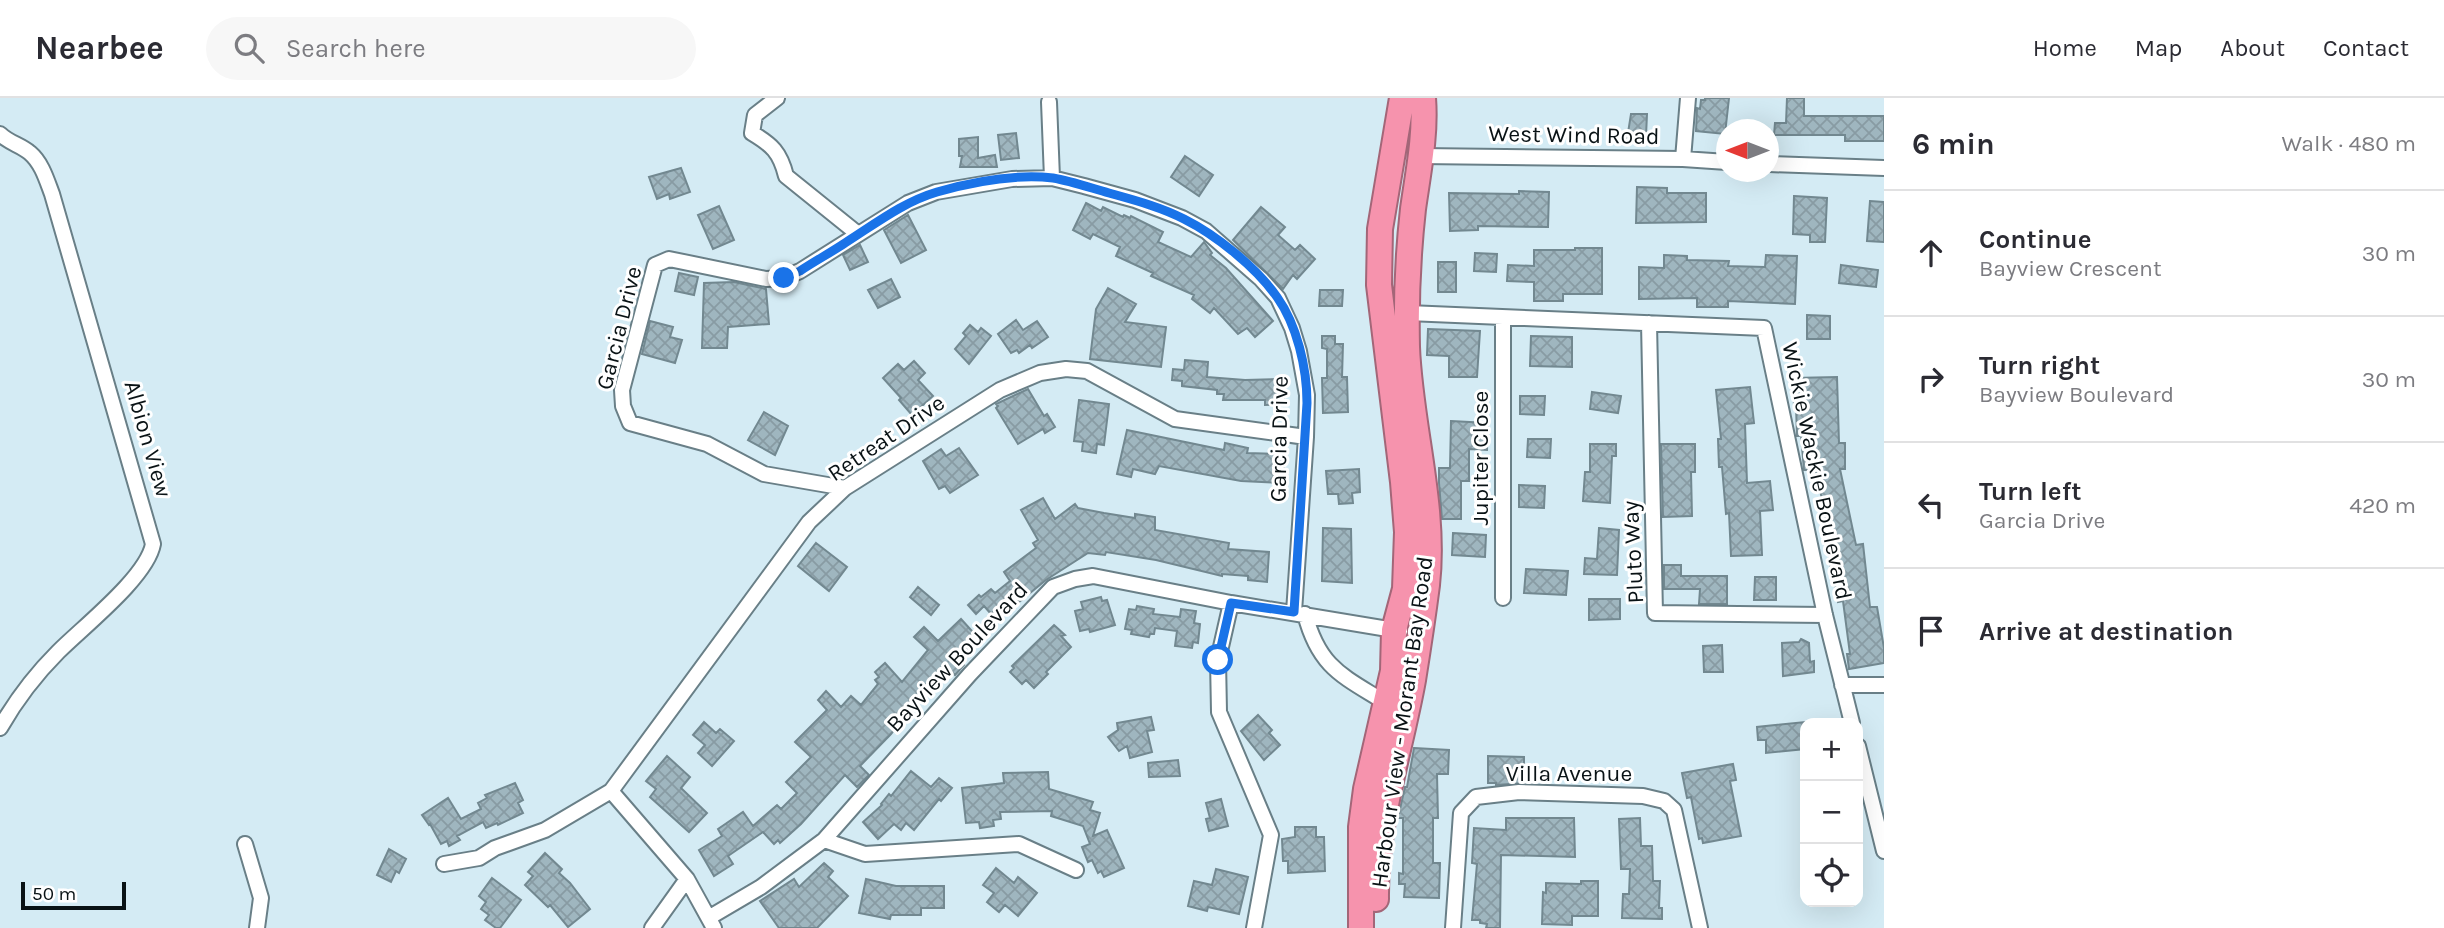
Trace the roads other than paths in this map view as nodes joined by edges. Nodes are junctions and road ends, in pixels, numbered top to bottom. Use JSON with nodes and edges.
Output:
{"nodes":[{"id":1,"x":777,"y":98,"type":"edge"},
{"id":2,"x":1402,"y":98,"type":"edge"},
{"id":3,"x":1423,"y":98,"type":"edge"},
{"id":4,"x":1688,"y":98,"type":"edge"},
{"id":5,"x":1049,"y":102,"type":"dead end"},
{"id":6,"x":0,"y":134,"type":"edge"},
{"id":7,"x":1420,"y":156,"type":"junction"},
{"id":8,"x":1683,"y":159,"type":"junction"},
{"id":9,"x":1716,"y":161,"type":"edge"},
{"id":10,"x":1779,"y":164,"type":"edge"},
{"id":11,"x":1884,"y":168,"type":"edge"},
{"id":12,"x":1052,"y":178,"type":"junction"},
{"id":13,"x":858,"y":234,"type":"junction"},
{"id":14,"x":1408,"y":313,"type":"junction"},
{"id":15,"x":1503,"y":318,"type":"junction"},
{"id":16,"x":1649,"y":323,"type":"junction"},
{"id":17,"x":1306,"y":437,"type":"junction"},
{"id":18,"x":845,"y":488,"type":"junction"},
{"id":19,"x":1503,"y":598,"type":"dead end"},
{"id":20,"x":1231,"y":603,"type":"junction"},
{"id":21,"x":1299,"y":613,"type":"junction"},
{"id":22,"x":1825,"y":615,"type":"junction"},
{"id":23,"x":1394,"y":630,"type":"junction"},
{"id":24,"x":1419,"y":633,"type":"junction"},
{"id":25,"x":1842,"y":685,"type":"junction"},
{"id":26,"x":1884,"y":685,"type":"edge"},
{"id":27,"x":1387,"y":703,"type":"junction"},
{"id":28,"x":1851,"y":718,"type":"edge"},
{"id":29,"x":0,"y":729,"type":"edge"},
{"id":30,"x":1863,"y":766,"type":"edge"},
{"id":31,"x":611,"y":791,"type":"junction"},
{"id":32,"x":824,"y":840,"type":"junction"},
{"id":33,"x":245,"y":844,"type":"dead end"},
{"id":34,"x":1884,"y":851,"type":"edge"},
{"id":35,"x":444,"y":864,"type":"dead end"},
{"id":36,"x":1076,"y":870,"type":"dead end"},
{"id":37,"x":687,"y":879,"type":"junction"},
{"id":38,"x":712,"y":923,"type":"edge"},
{"id":39,"x":257,"y":928,"type":"edge"},
{"id":40,"x":652,"y":928,"type":"edge"},
{"id":41,"x":1254,"y":928,"type":"edge"},
{"id":42,"x":1361,"y":928,"type":"edge"},
{"id":43,"x":1376,"y":928,"type":"edge"},
{"id":44,"x":1454,"y":928,"type":"edge"},
{"id":45,"x":1700,"y":928,"type":"edge"}],
"edges":[{"from":1,"to":13,"type":"street"},
{"from":2,"to":23,"type":"highway","name":"Harbour View - Morant Bay Road"},
{"from":3,"to":7,"type":"highway","name":"Harbour View - Morant Bay Road"},
{"from":4,"to":8,"type":"street"},
{"from":5,"to":12,"type":"street"},
{"from":6,"to":29,"type":"street","name":"Albion View"},
{"from":7,"to":8,"type":"street","name":"West Wind Road"},
{"from":7,"to":14,"type":"highway","name":"Harbour View - Morant Bay Road"},
{"from":8,"to":9,"type":"street","name":"West Wind Road"},
{"from":10,"to":11,"type":"street"},
{"from":12,"to":13,"type":"street","name":"Garcia Drive"},
{"from":12,"to":17,"type":"street","name":"Garcia Drive"},
{"from":13,"to":18,"type":"street","name":"Garcia Drive"},
{"from":14,"to":15,"type":"street","name":"Wickie Wackie Boulevard"},
{"from":14,"to":24,"type":"highway","name":"Harbour View - Morant Bay Road"},
{"from":15,"to":16,"type":"street","name":"Wickie Wackie Boulevard"},
{"from":15,"to":19,"type":"street","name":"Jupiter Close"},
{"from":16,"to":22,"type":"street","name":"Wickie Wackie Boulevard"},
{"from":16,"to":22,"type":"street","name":"Pluto Way"},
{"from":17,"to":18,"type":"street","name":"Retreat Drive"},
{"from":17,"to":21,"type":"street","name":"Garcia Drive"},
{"from":18,"to":31,"type":"street","name":"Retreat Drive"},
{"from":20,"to":21,"type":"street","name":"Bayview Boulevard"},
{"from":20,"to":32,"type":"street","name":"Bayview Boulevard"},
{"from":20,"to":41,"type":"street"},
{"from":21,"to":23,"type":"street","name":"Bayview Boulevard"},
{"from":21,"to":27,"type":"street"},
{"from":22,"to":25,"type":"street","name":"Wickie Wackie Boulevard"},
{"from":23,"to":24,"type":"street","name":"Bayview Boulevard"},
{"from":23,"to":27,"type":"highway","name":"Harbour View - Morant Bay Road"},
{"from":24,"to":43,"type":"highway","name":"Harbour View - Morant Bay Road"},
{"from":25,"to":26,"type":"street"},
{"from":25,"to":28,"type":"street","name":"Wickie Wackie Boulevard"},
{"from":27,"to":42,"type":"highway","name":"Harbour View - Morant Bay Road"},
{"from":30,"to":34,"type":"street"},
{"from":31,"to":35,"type":"street"},
{"from":31,"to":37,"type":"street"},
{"from":32,"to":36,"type":"street"},
{"from":32,"to":38,"type":"street","name":"Bayview Boulevard"},
{"from":33,"to":39,"type":"street"},
{"from":37,"to":38,"type":"street"},
{"from":37,"to":40,"type":"street"},
{"from":44,"to":45,"type":"street","name":"Villa Avenue"}]}
